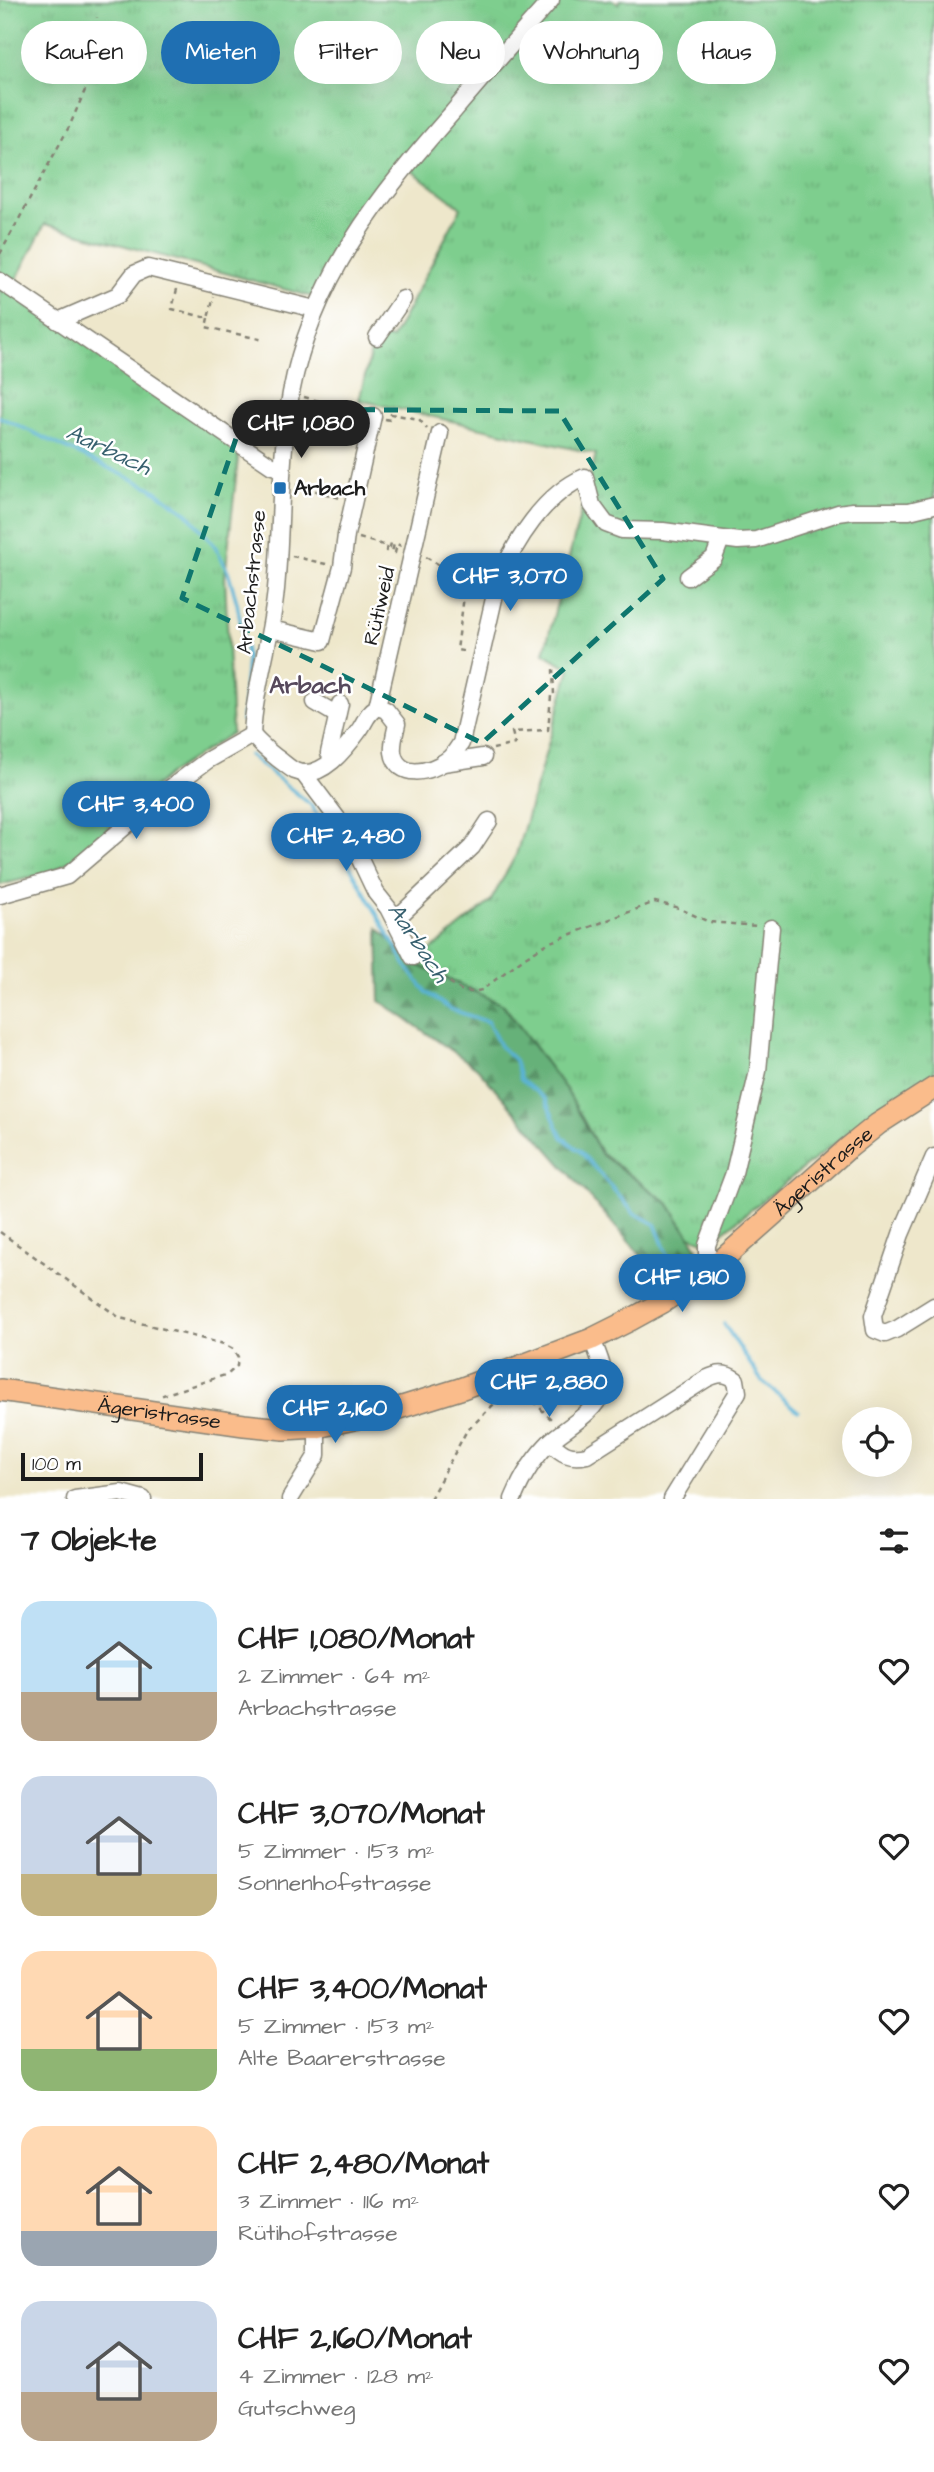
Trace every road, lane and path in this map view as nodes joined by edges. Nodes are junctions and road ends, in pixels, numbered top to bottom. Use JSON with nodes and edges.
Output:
{"nodes":[{"id":1,"x":551,"y":0,"type":"edge"},
{"id":2,"x":97,"y":17,"type":"dead end"},
{"id":3,"x":0,"y":254,"type":"edge"},
{"id":4,"x":180,"y":276,"type":"junction"},
{"id":5,"x":0,"y":281,"type":"edge"},
{"id":6,"x":217,"y":285,"type":"junction"},
{"id":7,"x":403,"y":299,"type":"dead end"},
{"id":8,"x":315,"y":309,"type":"junction"},
{"id":9,"x":208,"y":318,"type":"junction"},
{"id":10,"x":58,"y":321,"type":"junction"},
{"id":11,"x":377,"y":337,"type":"dead end"},
{"id":12,"x":264,"y":340,"type":"dead end"},
{"id":13,"x":299,"y":396,"type":"dead end"},
{"id":14,"x":355,"y":411,"type":"dead end"},
{"id":15,"x":373,"y":416,"type":"dead end"},
{"id":16,"x":390,"y":421,"type":"dead end"},
{"id":17,"x":424,"y":428,"type":"dead end"},
{"id":18,"x":440,"y":433,"type":"dead end"},
{"id":19,"x":282,"y":467,"type":"junction"},
{"id":20,"x":302,"y":486,"type":"dead end"},
{"id":21,"x":338,"y":498,"type":"dead end"},
{"id":22,"x":934,"y":505,"type":"edge"},
{"id":23,"x":359,"y":538,"type":"dead end"},
{"id":24,"x":721,"y":539,"type":"junction"},
{"id":25,"x":398,"y":554,"type":"dead end"},
{"id":26,"x":424,"y":556,"type":"dead end"},
{"id":27,"x":298,"y":557,"type":"dead end"},
{"id":28,"x":326,"y":565,"type":"dead end"},
{"id":29,"x":688,"y":577,"type":"dead end"},
{"id":30,"x":272,"y":624,"type":"junction"},
{"id":31,"x":312,"y":629,"type":"dead end"},
{"id":32,"x":457,"y":650,"type":"dead end"},
{"id":33,"x":553,"y":669,"type":"dead end"},
{"id":34,"x":315,"y":702,"type":"dead end"},
{"id":35,"x":377,"y":707,"type":"junction"},
{"id":36,"x":252,"y":735,"type":"junction"},
{"id":37,"x":514,"y":744,"type":"dead end"},
{"id":38,"x":483,"y":757,"type":"dead end"},
{"id":39,"x":334,"y":759,"type":"junction"},
{"id":40,"x":443,"y":763,"type":"junction"},
{"id":41,"x":303,"y":773,"type":"junction"},
{"id":42,"x":489,"y":821,"type":"dead end"},
{"id":43,"x":0,"y":895,"type":"edge"},
{"id":44,"x":395,"y":920,"type":"junction"},
{"id":45,"x":771,"y":928,"type":"joint"},
{"id":46,"x":413,"y":957,"type":"joint"},
{"id":47,"x":934,"y":1088,"type":"edge"},
{"id":48,"x":934,"y":1157,"type":"edge"},
{"id":49,"x":0,"y":1232,"type":"edge"},
{"id":50,"x":715,"y":1266,"type":"junction"},
{"id":51,"x":934,"y":1306,"type":"edge"},
{"id":52,"x":592,"y":1339,"type":"junction"},
{"id":53,"x":0,"y":1390,"type":"edge"},
{"id":54,"x":149,"y":1411,"type":"junction"},
{"id":55,"x":552,"y":1420,"type":"dead end"},
{"id":56,"x":317,"y":1427,"type":"junction"},
{"id":57,"x":550,"y":1442,"type":"junction"},
{"id":58,"x":75,"y":1499,"type":"edge"},
{"id":59,"x":143,"y":1499,"type":"edge"},
{"id":60,"x":290,"y":1499,"type":"edge"},
{"id":61,"x":430,"y":1499,"type":"edge"},
{"id":62,"x":513,"y":1499,"type":"edge"},
{"id":63,"x":671,"y":1499,"type":"edge"}],
"edges":[{"from":1,"to":8,"type":"street","name":"Arbachstrasse"},
{"from":2,"to":3,"type":"path"},
{"from":4,"to":6,"type":"street"},
{"from":4,"to":9,"type":"path"},
{"from":4,"to":10,"type":"street"},
{"from":5,"to":10,"type":"street"},
{"from":6,"to":8,"type":"street"},
{"from":6,"to":9,"type":"path"},
{"from":7,"to":11,"type":"street"},
{"from":8,"to":19,"type":"street","name":"Arbachstrasse"},
{"from":9,"to":12,"type":"path"},
{"from":10,"to":19,"type":"street"},
{"from":13,"to":14,"type":"path"},
{"from":15,"to":30,"type":"street"},
{"from":16,"to":17,"type":"path"},
{"from":18,"to":35,"type":"street","name":"Rütiweid"},
{"from":19,"to":30,"type":"street","name":"Arbachstrasse"},
{"from":20,"to":21,"type":"path"},
{"from":22,"to":24,"type":"street"},
{"from":23,"to":25,"type":"path"},
{"from":24,"to":29,"type":"street"},
{"from":24,"to":40,"type":"street"},
{"from":26,"to":32,"type":"path"},
{"from":27,"to":28,"type":"path"},
{"from":30,"to":31,"type":"street"},
{"from":30,"to":36,"type":"street","name":"Arbachstrasse"},
{"from":33,"to":37,"type":"path"},
{"from":34,"to":39,"type":"street"},
{"from":35,"to":39,"type":"street","name":"Rütiweid"},
{"from":35,"to":40,"type":"street"},
{"from":36,"to":41,"type":"street"},
{"from":36,"to":43,"type":"street"},
{"from":38,"to":40,"type":"street"},
{"from":39,"to":41,"type":"street","name":"Rütiweid"},
{"from":41,"to":44,"type":"street"},
{"from":42,"to":44,"type":"street"},
{"from":44,"to":46,"type":"street"},
{"from":45,"to":46,"type":"path"},
{"from":45,"to":50,"type":"street"},
{"from":47,"to":50,"type":"main road","name":"Ägeristrasse"},
{"from":48,"to":51,"type":"street"},
{"from":49,"to":54,"type":"path"},
{"from":50,"to":52,"type":"main road","name":"Ägeristrasse"},
{"from":52,"to":56,"type":"main road","name":"Ägeristrasse"},
{"from":52,"to":57,"type":"street"},
{"from":53,"to":54,"type":"main road","name":"Ägeristrasse"},
{"from":54,"to":56,"type":"main road","name":"Ägeristrasse"},
{"from":55,"to":61,"type":"path"},
{"from":56,"to":60,"type":"street"},
{"from":57,"to":62,"type":"street"},
{"from":57,"to":63,"type":"street"},
{"from":58,"to":59,"type":"street"}]}
